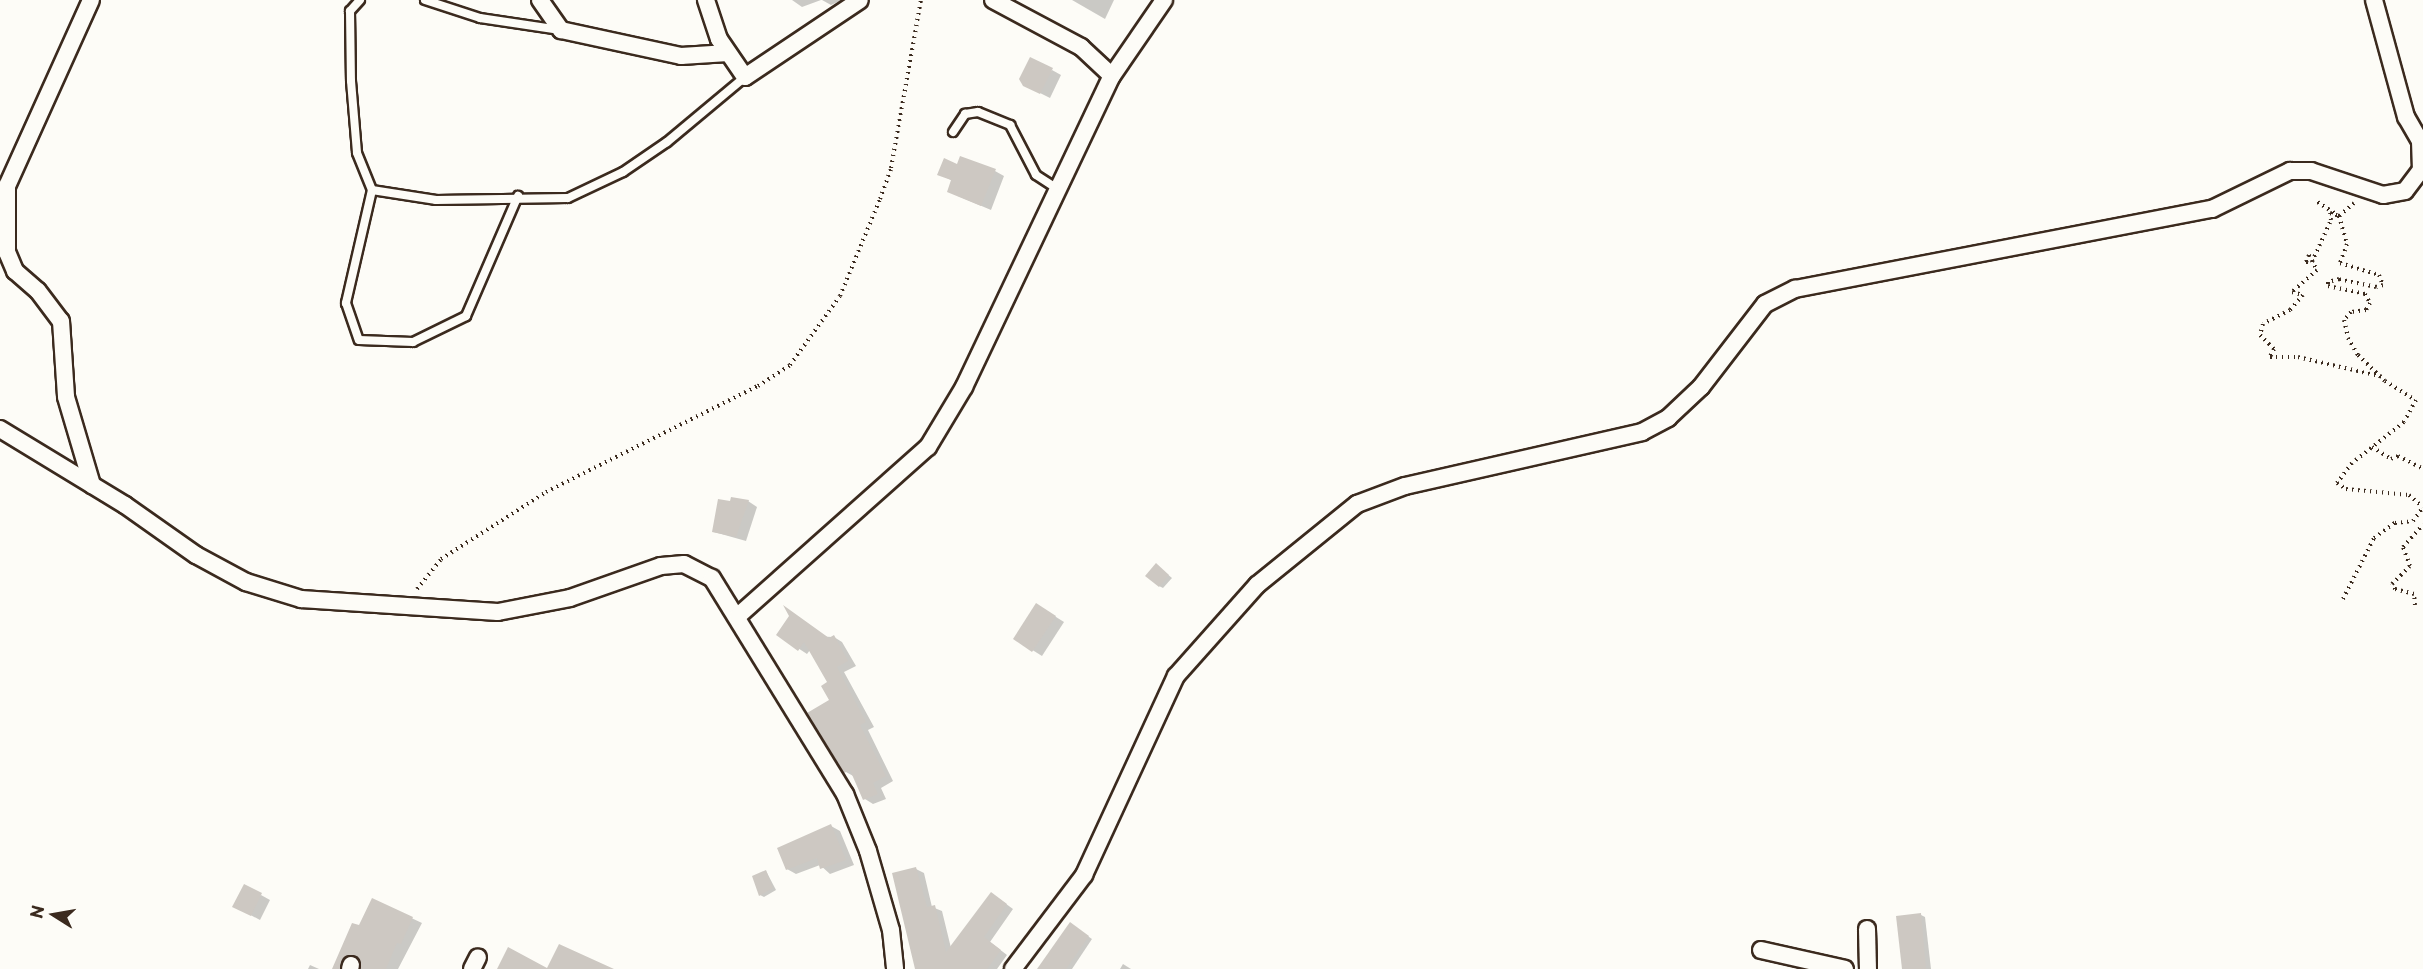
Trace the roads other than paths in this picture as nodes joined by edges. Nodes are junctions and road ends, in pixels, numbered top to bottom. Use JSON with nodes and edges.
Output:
{"nodes":[{"id":1,"x":91,"y":0,"type":"edge"},
{"id":2,"x":360,"y":0,"type":"edge"},
{"id":3,"x":425,"y":0,"type":"edge"},
{"id":4,"x":540,"y":0,"type":"edge"},
{"id":5,"x":706,"y":0,"type":"edge"},
{"id":6,"x":860,"y":0,"type":"edge"},
{"id":7,"x":993,"y":0,"type":"edge"},
{"id":8,"x":1164,"y":0,"type":"edge"},
{"id":9,"x":2374,"y":0,"type":"edge"},
{"id":10,"x":561,"y":30,"type":"junction"},
{"id":11,"x":728,"y":53,"type":"junction"},
{"id":12,"x":1112,"y":76,"type":"junction"},
{"id":13,"x":745,"y":77,"type":"junction"},
{"id":14,"x":953,"y":132,"type":"dead end"},
{"id":15,"x":372,"y":190,"type":"junction"},
{"id":16,"x":1059,"y":190,"type":"junction"},
{"id":17,"x":518,"y":196,"type":"junction"},
{"id":18,"x":0,"y":429,"type":"edge"},
{"id":19,"x":92,"y":485,"type":"junction"},
{"id":20,"x":738,"y":616,"type":"junction"},
{"id":21,"x":1867,"y":929,"type":"dead end"},
{"id":22,"x":1761,"y":950,"type":"dead end"},
{"id":23,"x":895,"y":969,"type":"edge"},
{"id":24,"x":1013,"y":969,"type":"edge"},
{"id":25,"x":1845,"y":969,"type":"edge"},
{"id":26,"x":1868,"y":969,"type":"edge"}],
"edges":[{"from":1,"to":19,"type":"street"},
{"from":2,"to":15,"type":"lane"},
{"from":3,"to":10,"type":"lane"},
{"from":4,"to":10,"type":"street"},
{"from":5,"to":11,"type":"street"},
{"from":6,"to":13,"type":"street"},
{"from":7,"to":12,"type":"street"},
{"from":8,"to":12,"type":"street"},
{"from":9,"to":24,"type":"street"},
{"from":10,"to":11,"type":"street"},
{"from":11,"to":13,"type":"street"},
{"from":12,"to":16,"type":"street"},
{"from":13,"to":17,"type":"lane"},
{"from":14,"to":16,"type":"lane"},
{"from":15,"to":17,"type":"lane"},
{"from":15,"to":17,"type":"lane"},
{"from":16,"to":20,"type":"street"},
{"from":18,"to":19,"type":"street"},
{"from":19,"to":20,"type":"street"},
{"from":20,"to":23,"type":"street"},
{"from":21,"to":26,"type":"street"},
{"from":22,"to":25,"type":"street"}]}
